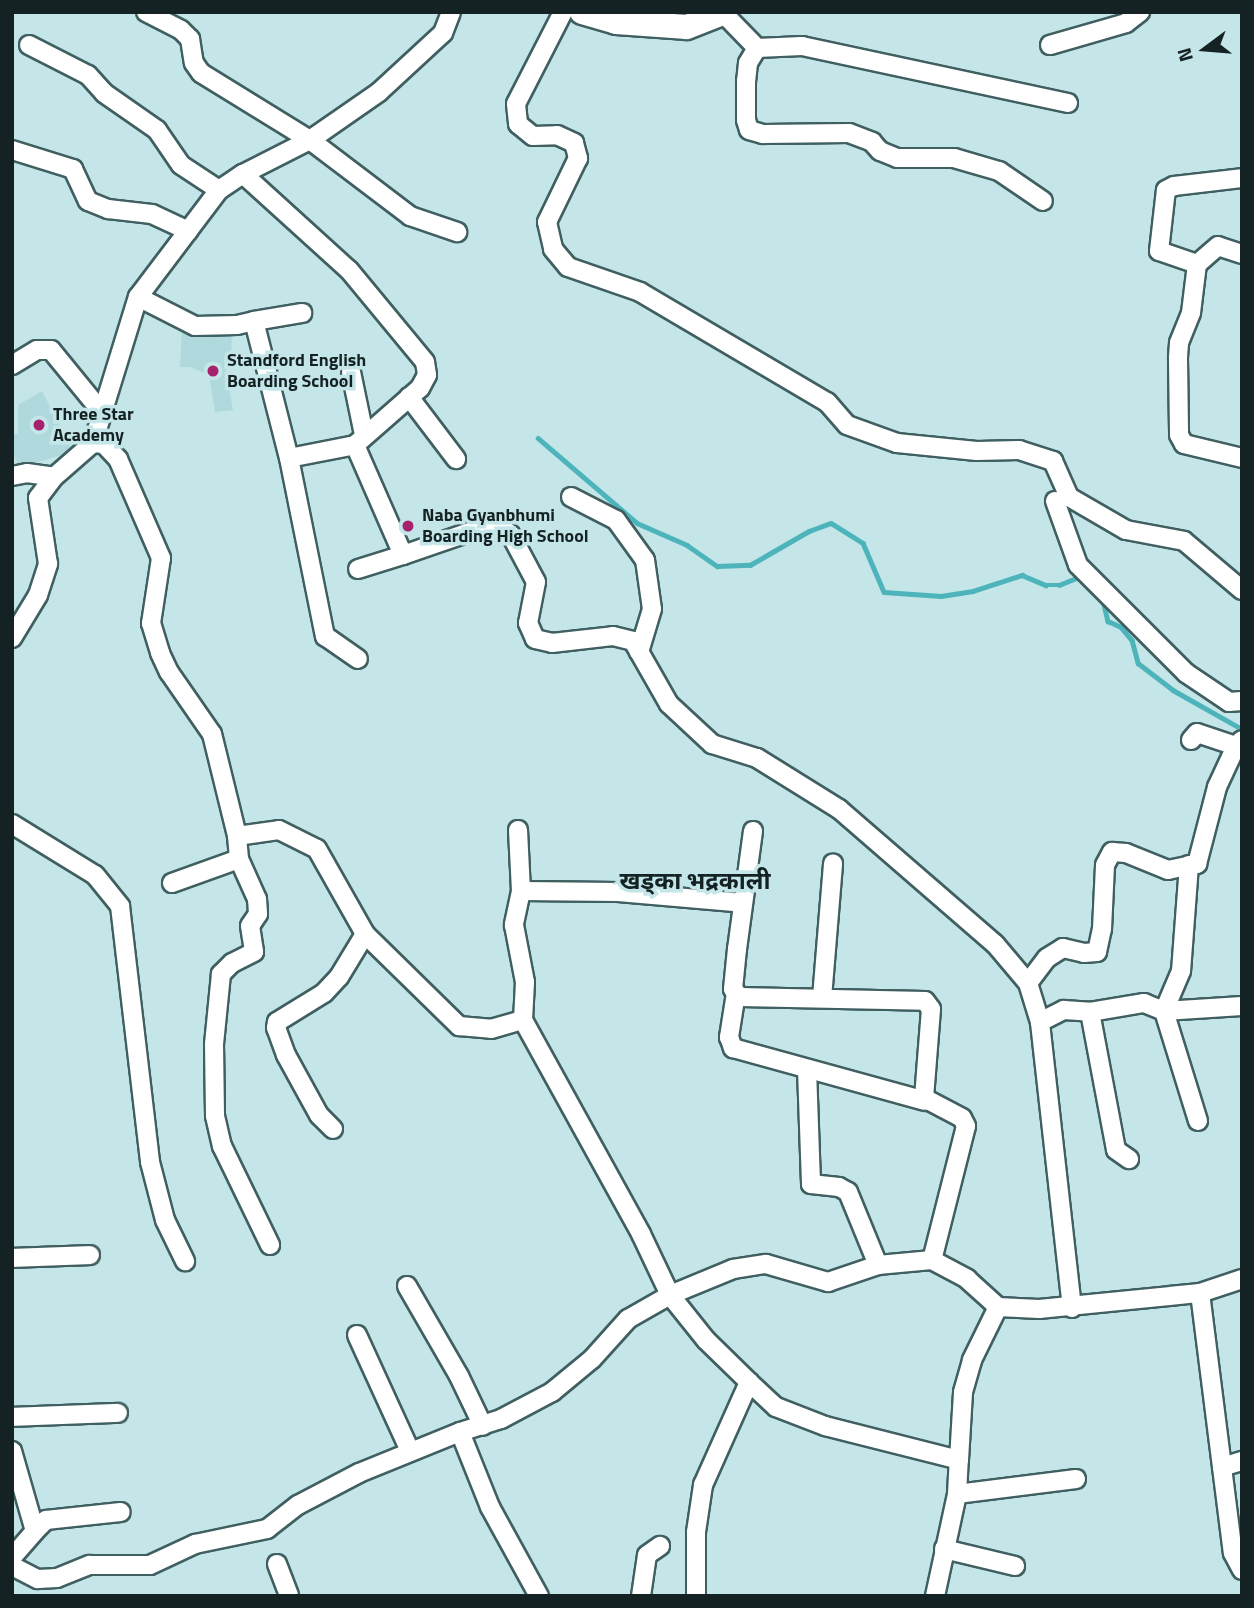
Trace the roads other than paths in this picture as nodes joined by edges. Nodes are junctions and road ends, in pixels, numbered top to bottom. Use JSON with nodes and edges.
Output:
{"nodes":[{"id":1,"x":146,"y":12,"type":"edge"},
{"id":2,"x":451,"y":12,"type":"edge"},
{"id":3,"x":562,"y":12,"type":"edge"},
{"id":4,"x":582,"y":12,"type":"edge"},
{"id":5,"x":1140,"y":12,"type":"edge"},
{"id":6,"x":724,"y":13,"type":"edge"},
{"id":7,"x":29,"y":45,"type":"dead end"},
{"id":8,"x":1050,"y":45,"type":"dead end"},
{"id":9,"x":757,"y":48,"type":"junction"},
{"id":10,"x":1068,"y":103,"type":"dead end"},
{"id":11,"x":310,"y":139,"type":"junction"},
{"id":12,"x":12,"y":150,"type":"edge"},
{"id":13,"x":243,"y":174,"type":"junction"},
{"id":14,"x":1242,"y":178,"type":"edge"},
{"id":15,"x":219,"y":190,"type":"junction"},
{"id":16,"x":1043,"y":201,"type":"dead end"},
{"id":17,"x":188,"y":231,"type":"junction"},
{"id":18,"x":457,"y":232,"type":"dead end"},
{"id":19,"x":1242,"y":254,"type":"edge"},
{"id":20,"x":1197,"y":264,"type":"junction"},
{"id":21,"x":138,"y":297,"type":"junction"},
{"id":22,"x":302,"y":313,"type":"dead end"},
{"id":23,"x":254,"y":321,"type":"junction"},
{"id":24,"x":12,"y":365,"type":"edge"},
{"id":25,"x":351,"y":372,"type":"dead end"},
{"id":26,"x":410,"y":397,"type":"junction"},
{"id":27,"x":101,"y":411,"type":"junction"},
{"id":28,"x":360,"y":440,"type":"junction"},
{"id":29,"x":93,"y":443,"type":"junction"},
{"id":30,"x":1242,"y":457,"type":"edge"},
{"id":31,"x":289,"y":458,"type":"junction"},
{"id":32,"x":456,"y":460,"type":"dead end"},
{"id":33,"x":12,"y":477,"type":"edge"},
{"id":34,"x":54,"y":477,"type":"junction"},
{"id":35,"x":571,"y":497,"type":"dead end"},
{"id":36,"x":1055,"y":501,"type":"dead end"},
{"id":37,"x":403,"y":555,"type":"junction"},
{"id":38,"x":358,"y":569,"type":"dead end"},
{"id":39,"x":1242,"y":590,"type":"edge"},
{"id":40,"x":12,"y":638,"type":"edge"},
{"id":41,"x":639,"y":652,"type":"junction"},
{"id":42,"x":358,"y":659,"type":"dead end"},
{"id":43,"x":1242,"y":701,"type":"edge"},
{"id":44,"x":1191,"y":740,"type":"dead end"},
{"id":45,"x":1239,"y":743,"type":"edge"},
{"id":46,"x":12,"y":824,"type":"edge"},
{"id":47,"x":518,"y":830,"type":"dead end"},
{"id":48,"x":752,"y":831,"type":"dead end"},
{"id":49,"x":237,"y":836,"type":"junction"},
{"id":50,"x":239,"y":859,"type":"junction"},
{"id":51,"x":833,"y":863,"type":"dead end"},
{"id":52,"x":1189,"y":865,"type":"junction"},
{"id":53,"x":172,"y":883,"type":"dead end"},
{"id":54,"x":520,"y":891,"type":"junction"},
{"id":55,"x":743,"y":903,"type":"junction"},
{"id":56,"x":365,"y":934,"type":"junction"},
{"id":57,"x":1028,"y":983,"type":"junction"},
{"id":58,"x":736,"y":993,"type":"junction"},
{"id":59,"x":822,"y":998,"type":"junction"},
{"id":60,"x":1242,"y":1006,"type":"edge"},
{"id":61,"x":1164,"y":1011,"type":"junction"},
{"id":62,"x":1090,"y":1012,"type":"junction"},
{"id":63,"x":523,"y":1020,"type":"junction"},
{"id":64,"x":1040,"y":1021,"type":"junction"},
{"id":65,"x":807,"y":1069,"type":"junction"},
{"id":66,"x":925,"y":1101,"type":"junction"},
{"id":67,"x":1198,"y":1121,"type":"dead end"},
{"id":68,"x":333,"y":1129,"type":"dead end"},
{"id":69,"x":1129,"y":1159,"type":"dead end"},
{"id":70,"x":270,"y":1245,"type":"dead end"},
{"id":71,"x":90,"y":1255,"type":"dead end"},
{"id":72,"x":12,"y":1258,"type":"edge"},
{"id":73,"x":932,"y":1260,"type":"junction"},
{"id":74,"x":185,"y":1261,"type":"dead end"},
{"id":75,"x":878,"y":1265,"type":"junction"},
{"id":76,"x":1242,"y":1279,"type":"edge"},
{"id":77,"x":407,"y":1286,"type":"dead end"},
{"id":78,"x":1200,"y":1293,"type":"junction"},
{"id":79,"x":670,"y":1295,"type":"junction"},
{"id":80,"x":999,"y":1307,"type":"junction"},
{"id":81,"x":1072,"y":1308,"type":"junction"},
{"id":82,"x":357,"y":1335,"type":"dead end"},
{"id":83,"x":749,"y":1382,"type":"junction"},
{"id":84,"x":118,"y":1413,"type":"dead end"},
{"id":85,"x":12,"y":1417,"type":"edge"},
{"id":86,"x":484,"y":1426,"type":"junction"},
{"id":87,"x":460,"y":1432,"type":"junction"},
{"id":88,"x":12,"y":1451,"type":"edge"},
{"id":89,"x":410,"y":1451,"type":"junction"},
{"id":90,"x":959,"y":1460,"type":"junction"},
{"id":91,"x":1242,"y":1461,"type":"edge"},
{"id":92,"x":1222,"y":1467,"type":"junction"},
{"id":93,"x":1076,"y":1479,"type":"dead end"},
{"id":94,"x":957,"y":1494,"type":"junction"},
{"id":95,"x":121,"y":1512,"type":"dead end"},
{"id":96,"x":35,"y":1531,"type":"junction"},
{"id":97,"x":660,"y":1546,"type":"dead end"},
{"id":98,"x":944,"y":1549,"type":"junction"},
{"id":99,"x":12,"y":1557,"type":"edge"},
{"id":100,"x":277,"y":1564,"type":"dead end"},
{"id":101,"x":12,"y":1566,"type":"edge"},
{"id":102,"x":1015,"y":1566,"type":"dead end"},
{"id":103,"x":1242,"y":1570,"type":"edge"},
{"id":104,"x":289,"y":1596,"type":"edge"},
{"id":105,"x":539,"y":1596,"type":"edge"},
{"id":106,"x":641,"y":1596,"type":"edge"},
{"id":107,"x":696,"y":1596,"type":"edge"},
{"id":108,"x":935,"y":1596,"type":"edge"}],
"edges":[{"from":1,"to":11,"type":"street"},
{"from":2,"to":11,"type":"street"},
{"from":3,"to":39,"type":"street"},
{"from":4,"to":6,"type":"main road"},
{"from":5,"to":8,"type":"street"},
{"from":6,"to":9,"type":"street"},
{"from":7,"to":15,"type":"street"},
{"from":9,"to":10,"type":"street"},
{"from":9,"to":16,"type":"street"},
{"from":11,"to":13,"type":"street"},
{"from":11,"to":18,"type":"street"},
{"from":12,"to":17,"type":"street"},
{"from":13,"to":15,"type":"street"},
{"from":13,"to":26,"type":"street"},
{"from":14,"to":20,"type":"street"},
{"from":15,"to":17,"type":"street"},
{"from":17,"to":21,"type":"street"},
{"from":19,"to":20,"type":"street"},
{"from":20,"to":30,"type":"street"},
{"from":21,"to":23,"type":"street"},
{"from":21,"to":27,"type":"street"},
{"from":22,"to":23,"type":"street"},
{"from":23,"to":31,"type":"street"},
{"from":24,"to":27,"type":"street"},
{"from":25,"to":28,"type":"street"},
{"from":26,"to":28,"type":"street"},
{"from":26,"to":32,"type":"street"},
{"from":27,"to":29,"type":"street"},
{"from":28,"to":31,"type":"street"},
{"from":28,"to":37,"type":"street"},
{"from":29,"to":34,"type":"street"},
{"from":29,"to":49,"type":"street"},
{"from":31,"to":42,"type":"street"},
{"from":33,"to":34,"type":"street"},
{"from":34,"to":40,"type":"street"},
{"from":35,"to":41,"type":"street"},
{"from":36,"to":43,"type":"street"},
{"from":37,"to":38,"type":"street"},
{"from":37,"to":41,"type":"street"},
{"from":41,"to":57,"type":"street"},
{"from":44,"to":45,"type":"street"},
{"from":45,"to":52,"type":"street"},
{"from":46,"to":74,"type":"street"},
{"from":47,"to":54,"type":"street"},
{"from":48,"to":55,"type":"street"},
{"from":49,"to":50,"type":"street"},
{"from":49,"to":56,"type":"street"},
{"from":50,"to":53,"type":"street"},
{"from":50,"to":70,"type":"street"},
{"from":51,"to":59,"type":"street"},
{"from":52,"to":57,"type":"street"},
{"from":52,"to":61,"type":"street"},
{"from":54,"to":55,"type":"street"},
{"from":54,"to":63,"type":"street"},
{"from":55,"to":58,"type":"street"},
{"from":56,"to":63,"type":"street"},
{"from":56,"to":68,"type":"street"},
{"from":57,"to":64,"type":"street"},
{"from":58,"to":59,"type":"street"},
{"from":58,"to":65,"type":"street"},
{"from":59,"to":66,"type":"street"},
{"from":60,"to":61,"type":"street"},
{"from":61,"to":62,"type":"street"},
{"from":61,"to":67,"type":"street"},
{"from":62,"to":64,"type":"street"},
{"from":62,"to":69,"type":"street"},
{"from":63,"to":79,"type":"street"},
{"from":64,"to":81,"type":"street"},
{"from":65,"to":66,"type":"street"},
{"from":65,"to":75,"type":"street"},
{"from":66,"to":73,"type":"street"},
{"from":71,"to":72,"type":"street"},
{"from":73,"to":75,"type":"street"},
{"from":73,"to":80,"type":"street"},
{"from":75,"to":79,"type":"street"},
{"from":76,"to":78,"type":"street"},
{"from":77,"to":86,"type":"street"},
{"from":78,"to":81,"type":"street"},
{"from":78,"to":92,"type":"street"},
{"from":79,"to":83,"type":"street"},
{"from":79,"to":86,"type":"street"},
{"from":80,"to":81,"type":"street"},
{"from":80,"to":90,"type":"street"},
{"from":82,"to":89,"type":"street"},
{"from":83,"to":90,"type":"street"},
{"from":83,"to":107,"type":"street"},
{"from":84,"to":85,"type":"street"},
{"from":86,"to":87,"type":"street"},
{"from":87,"to":89,"type":"street"},
{"from":87,"to":105,"type":"street"},
{"from":88,"to":96,"type":"street"},
{"from":89,"to":101,"type":"street"},
{"from":90,"to":94,"type":"street"},
{"from":91,"to":92,"type":"street"},
{"from":92,"to":103,"type":"street"},
{"from":93,"to":94,"type":"street"},
{"from":94,"to":98,"type":"street"},
{"from":95,"to":96,"type":"street"},
{"from":96,"to":99,"type":"street"},
{"from":97,"to":106,"type":"street"},
{"from":98,"to":102,"type":"street"},
{"from":98,"to":108,"type":"street"},
{"from":100,"to":104,"type":"street"}]}
